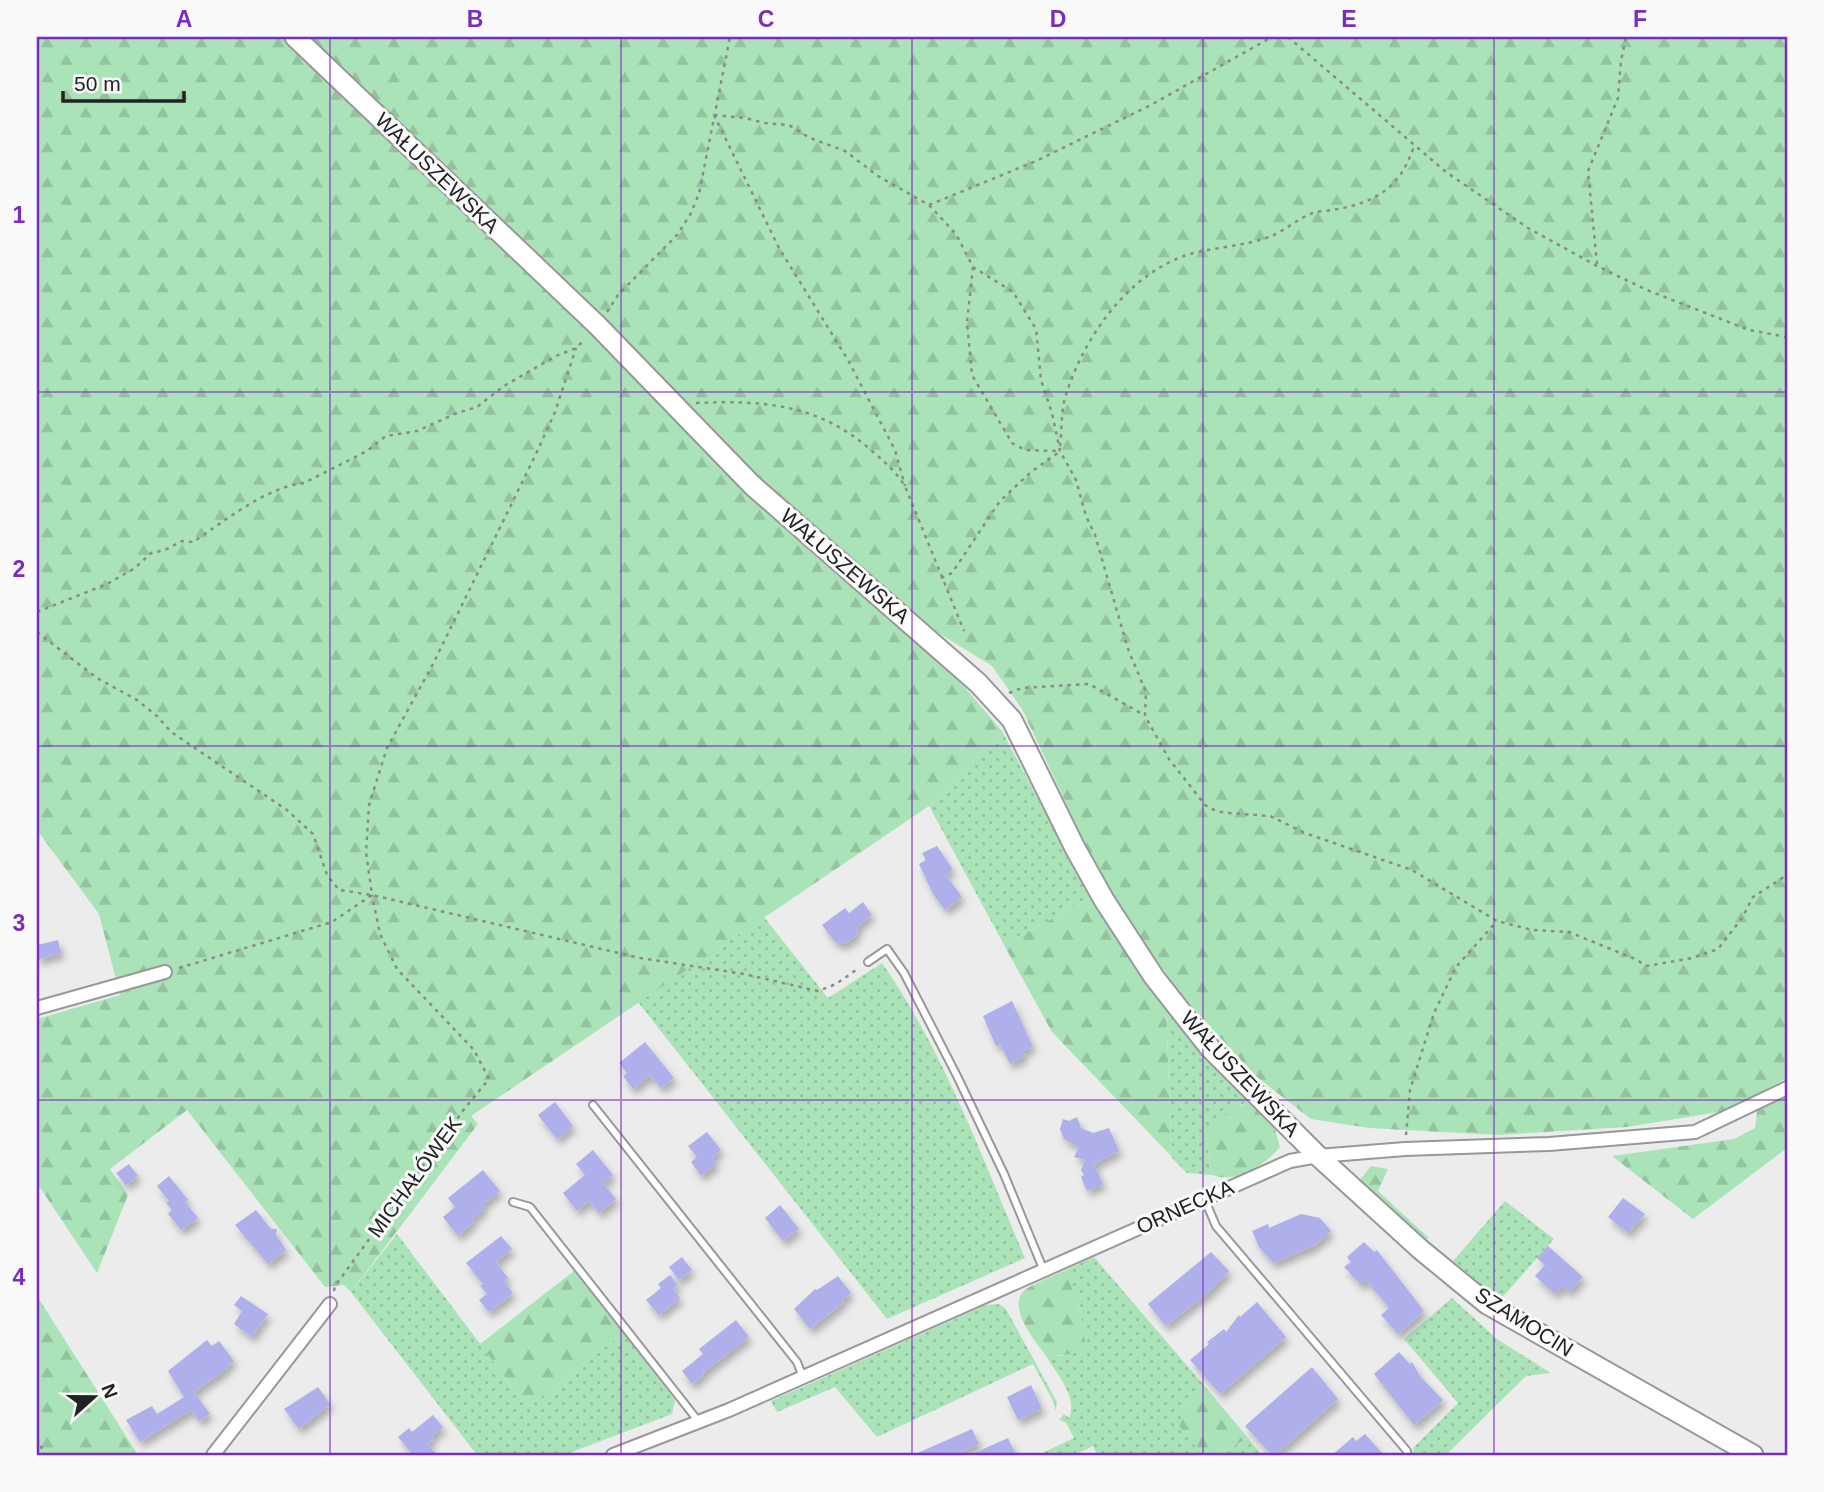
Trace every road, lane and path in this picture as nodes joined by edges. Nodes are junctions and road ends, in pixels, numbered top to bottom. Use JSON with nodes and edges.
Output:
{"nodes":[{"id":1,"x":295,"y":37,"type":"edge"},
{"id":2,"x":730,"y":37,"type":"edge"},
{"id":3,"x":1272,"y":37,"type":"edge"},
{"id":4,"x":1288,"y":37,"type":"edge"},
{"id":5,"x":1626,"y":37,"type":"edge"},
{"id":6,"x":714,"y":116,"type":"junction"},
{"id":7,"x":1414,"y":146,"type":"junction"},
{"id":8,"x":929,"y":205,"type":"junction"},
{"id":9,"x":1597,"y":266,"type":"junction"},
{"id":10,"x":972,"y":267,"type":"junction"},
{"id":11,"x":598,"y":326,"type":"junction"},
{"id":12,"x":1787,"y":337,"type":"edge"},
{"id":13,"x":576,"y":348,"type":"junction"},
{"id":14,"x":672,"y":403,"type":"junction"},
{"id":15,"x":1060,"y":451,"type":"junction"},
{"id":16,"x":905,"y":486,"type":"junction"},
{"id":17,"x":941,"y":578,"type":"junction"},
{"id":18,"x":37,"y":612,"type":"edge"},
{"id":19,"x":964,"y":631,"type":"dead end"},
{"id":20,"x":37,"y":632,"type":"edge"},
{"id":21,"x":1000,"y":696,"type":"dead end"},
{"id":22,"x":1145,"y":716,"type":"junction"},
{"id":23,"x":1787,"y":875,"type":"edge"},
{"id":24,"x":372,"y":895,"type":"junction"},
{"id":25,"x":1497,"y":921,"type":"junction"},
{"id":26,"x":868,"y":962,"type":"joint"},
{"id":27,"x":165,"y":972,"type":"joint"},
{"id":28,"x":37,"y":1008,"type":"edge"},
{"id":29,"x":1787,"y":1088,"type":"edge"},
{"id":30,"x":593,"y":1105,"type":"dead end"},
{"id":31,"x":1405,"y":1149,"type":"junction"},
{"id":32,"x":1318,"y":1156,"type":"junction"},
{"id":33,"x":1205,"y":1198,"type":"junction"},
{"id":34,"x":513,"y":1202,"type":"dead end"},
{"id":35,"x":1044,"y":1271,"type":"junction"},
{"id":36,"x":330,"y":1304,"type":"joint"},
{"id":37,"x":803,"y":1377,"type":"junction"},
{"id":38,"x":699,"y":1422,"type":"junction"},
{"id":39,"x":37,"y":1438,"type":"edge"},
{"id":40,"x":1407,"y":1451,"type":"dead end"},
{"id":41,"x":45,"y":1455,"type":"edge"},
{"id":42,"x":213,"y":1455,"type":"edge"},
{"id":43,"x":613,"y":1455,"type":"edge"},
{"id":44,"x":1753,"y":1455,"type":"edge"}],
"edges":[{"from":1,"to":11,"type":"street","name":"WAŁUSZEWSKA"},
{"from":2,"to":6,"type":"path"},
{"from":3,"to":8,"type":"path"},
{"from":4,"to":7,"type":"path"},
{"from":5,"to":9,"type":"path"},
{"from":6,"to":8,"type":"path"},
{"from":6,"to":11,"type":"path"},
{"from":6,"to":16,"type":"path"},
{"from":7,"to":9,"type":"path"},
{"from":7,"to":15,"type":"path"},
{"from":8,"to":10,"type":"path"},
{"from":9,"to":12,"type":"path"},
{"from":10,"to":15,"type":"path"},
{"from":10,"to":15,"type":"path"},
{"from":11,"to":13,"type":"path"},
{"from":11,"to":14,"type":"street","name":"WAŁUSZEWSKA"},
{"from":13,"to":18,"type":"path"},
{"from":13,"to":24,"type":"path"},
{"from":14,"to":16,"type":"path"},
{"from":14,"to":32,"type":"street","name":"WAŁUSZEWSKA"},
{"from":15,"to":17,"type":"path"},
{"from":15,"to":22,"type":"path"},
{"from":16,"to":17,"type":"path"},
{"from":17,"to":19,"type":"path"},
{"from":20,"to":24,"type":"path"},
{"from":21,"to":22,"type":"path"},
{"from":22,"to":25,"type":"path"},
{"from":23,"to":25,"type":"path"},
{"from":24,"to":26,"type":"path"},
{"from":24,"to":27,"type":"path"},
{"from":24,"to":36,"type":"path","name":"MICHAŁÓWEK"},
{"from":25,"to":31,"type":"path"},
{"from":26,"to":35,"type":"lane"},
{"from":27,"to":28,"type":"street"},
{"from":29,"to":31,"type":"street","name":"ORNECKA"},
{"from":30,"to":37,"type":"lane"},
{"from":31,"to":32,"type":"street","name":"ORNECKA"},
{"from":32,"to":33,"type":"street","name":"ORNECKA"},
{"from":32,"to":44,"type":"street","name":"SZAMOCIN"},
{"from":33,"to":35,"type":"street","name":"ORNECKA"},
{"from":33,"to":40,"type":"lane"},
{"from":34,"to":38,"type":"lane"},
{"from":35,"to":37,"type":"street","name":"ORNECKA"},
{"from":36,"to":42,"type":"street"},
{"from":37,"to":38,"type":"street","name":"ORNECKA"},
{"from":38,"to":43,"type":"street","name":"ORNECKA"},
{"from":39,"to":41,"type":"path"}]}
